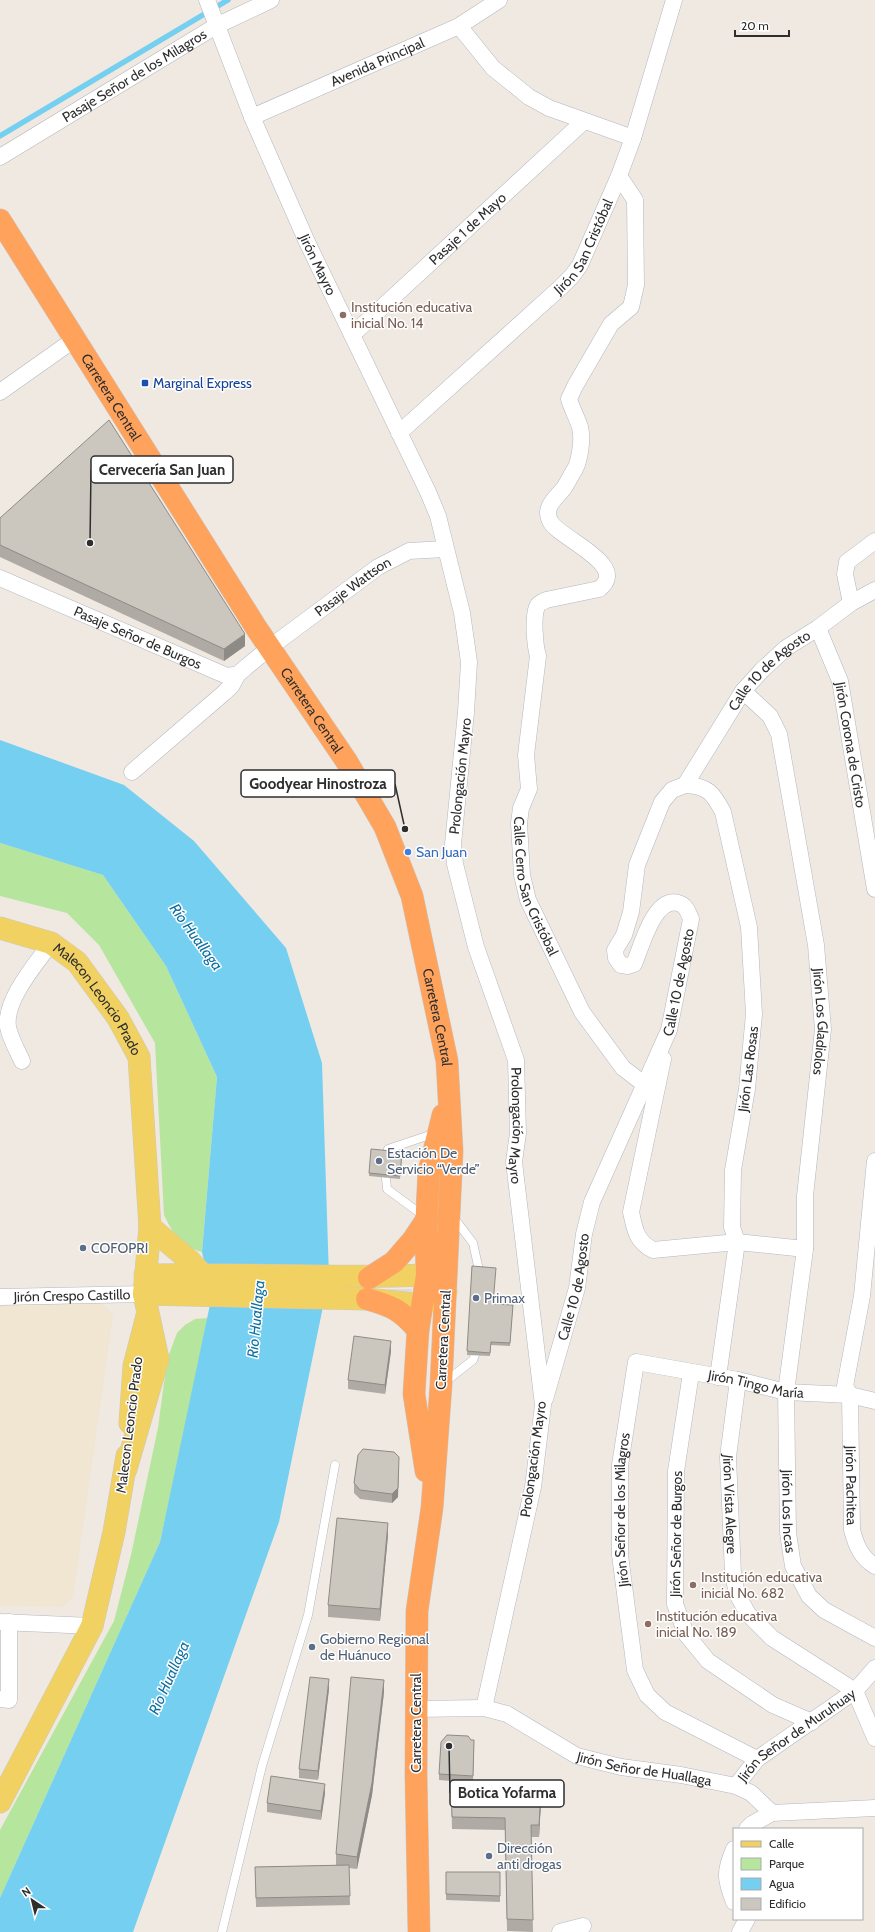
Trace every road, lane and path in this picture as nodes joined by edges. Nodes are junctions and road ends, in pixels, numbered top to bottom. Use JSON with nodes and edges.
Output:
{"nodes":[{"id":1,"x":206,"y":0,"type":"edge"},
{"id":2,"x":272,"y":0,"type":"edge"},
{"id":3,"x":499,"y":0,"type":"edge"},
{"id":4,"x":674,"y":0,"type":"edge"},
{"id":5,"x":216,"y":23,"type":"junction"},
{"id":6,"x":459,"y":26,"type":"junction"},
{"id":7,"x":252,"y":117,"type":"junction"},
{"id":8,"x":583,"y":122,"type":"junction"},
{"id":9,"x":632,"y":138,"type":"junction"},
{"id":10,"x":0,"y":157,"type":"edge"},
{"id":11,"x":619,"y":176,"type":"junction"},
{"id":12,"x":0,"y":220,"type":"edge"},
{"id":13,"x":352,"y":335,"type":"junction"},
{"id":14,"x":75,"y":339,"type":"junction"},
{"id":15,"x":0,"y":392,"type":"edge"},
{"id":16,"x":400,"y":433,"type":"junction"},
{"id":17,"x":875,"y":541,"type":"edge"},
{"id":18,"x":445,"y":549,"type":"junction"},
{"id":19,"x":0,"y":578,"type":"edge"},
{"id":20,"x":875,"y":590,"type":"edge"},
{"id":21,"x":851,"y":603,"type":"junction"},
{"id":22,"x":818,"y":628,"type":"junction"},
{"id":23,"x":269,"y":648,"type":"junction"},
{"id":24,"x":238,"y":674,"type":"junction"},
{"id":25,"x":742,"y":691,"type":"junction"},
{"id":26,"x":132,"y":772,"type":"dead end"},
{"id":27,"x":685,"y":785,"type":"junction"},
{"id":28,"x":870,"y":822,"type":"edge"},
{"id":29,"x":875,"y":889,"type":"edge"},
{"id":30,"x":0,"y":928,"type":"edge"},
{"id":31,"x":51,"y":943,"type":"junction"},
{"id":32,"x":669,"y":1030,"type":"junction"},
{"id":33,"x":22,"y":1061,"type":"dead end"},
{"id":34,"x":644,"y":1084,"type":"junction"},
{"id":35,"x":450,"y":1087,"type":"junction"},
{"id":36,"x":439,"y":1132,"type":"junction"},
{"id":37,"x":387,"y":1154,"type":"edge"},
{"id":38,"x":875,"y":1162,"type":"edge"},
{"id":39,"x":386,"y":1178,"type":"edge"},
{"id":40,"x":448,"y":1211,"type":"junction"},
{"id":41,"x":427,"y":1219,"type":"junction"},
{"id":42,"x":150,"y":1227,"type":"junction"},
{"id":43,"x":737,"y":1242,"type":"junction"},
{"id":44,"x":805,"y":1249,"type":"junction"},
{"id":45,"x":479,"y":1270,"type":"edge"},
{"id":46,"x":427,"y":1275,"type":"junction"},
{"id":47,"x":204,"y":1281,"type":"junction"},
{"id":48,"x":360,"y":1288,"type":"junction"},
{"id":49,"x":446,"y":1292,"type":"junction"},
{"id":50,"x":146,"y":1293,"type":"junction"},
{"id":51,"x":0,"y":1298,"type":"edge"},
{"id":52,"x":422,"y":1305,"type":"junction"},
{"id":53,"x":418,"y":1330,"type":"junction"},
{"id":54,"x":475,"y":1355,"type":"edge"},
{"id":55,"x":636,"y":1362,"type":"joint"},
{"id":56,"x":691,"y":1373,"type":"junction"},
{"id":57,"x":718,"y":1376,"type":"junction"},
{"id":58,"x":738,"y":1380,"type":"junction"},
{"id":59,"x":441,"y":1385,"type":"junction"},
{"id":60,"x":786,"y":1392,"type":"junction"},
{"id":61,"x":850,"y":1395,"type":"junction"},
{"id":62,"x":875,"y":1401,"type":"edge"},
{"id":63,"x":543,"y":1405,"type":"junction"},
{"id":64,"x":335,"y":1465,"type":"dead end"},
{"id":65,"x":432,"y":1508,"type":"junction"},
{"id":66,"x":875,"y":1566,"type":"edge"},
{"id":67,"x":5,"y":1622,"type":"edge"},
{"id":68,"x":92,"y":1626,"type":"junction"},
{"id":69,"x":875,"y":1638,"type":"edge"},
{"id":70,"x":875,"y":1668,"type":"edge"},
{"id":71,"x":855,"y":1691,"type":"junction"},
{"id":72,"x":0,"y":1699,"type":"edge"},
{"id":73,"x":484,"y":1708,"type":"junction"},
{"id":74,"x":416,"y":1709,"type":"junction"},
{"id":75,"x":812,"y":1722,"type":"junction"},
{"id":76,"x":875,"y":1738,"type":"edge"},
{"id":77,"x":757,"y":1759,"type":"junction"},
{"id":78,"x":736,"y":1786,"type":"junction"},
{"id":79,"x":0,"y":1802,"type":"edge"},
{"id":80,"x":875,"y":1808,"type":"edge"},
{"id":81,"x":772,"y":1813,"type":"junction"},
{"id":82,"x":748,"y":1828,"type":"edge"},
{"id":83,"x":733,"y":1852,"type":"edge"},
{"id":84,"x":733,"y":1899,"type":"edge"},
{"id":85,"x":746,"y":1920,"type":"edge"},
{"id":86,"x":583,"y":1926,"type":"dead end"},
{"id":87,"x":222,"y":1932,"type":"edge"},
{"id":88,"x":419,"y":1932,"type":"edge"},
{"id":89,"x":560,"y":1932,"type":"edge"},
{"id":90,"x":740,"y":1932,"type":"edge"}],
"edges":[{"from":1,"to":5,"type":"street","name":"Jirón Mayro"},
{"from":2,"to":5,"type":"street","name":"Pasaje Señor de los Milagros"},
{"from":3,"to":6,"type":"street","name":"Avenida Principal"},
{"from":4,"to":9,"type":"street","name":"Jirón San Cristóbal"},
{"from":5,"to":7,"type":"street","name":"Jirón Mayro"},
{"from":5,"to":10,"type":"street","name":"Pasaje Señor de los Milagros"},
{"from":6,"to":7,"type":"street","name":"Avenida Principal"},
{"from":6,"to":8,"type":"street"},
{"from":7,"to":13,"type":"street","name":"Jirón Mayro"},
{"from":8,"to":9,"type":"street"},
{"from":8,"to":13,"type":"street","name":"Pasaje 1 de Mayo"},
{"from":9,"to":11,"type":"street","name":"Jirón San Cristóbal"},
{"from":11,"to":16,"type":"street","name":"Jirón San Cristóbal"},
{"from":11,"to":34,"type":"street","name":"Calle Cerro San Cristóbal"},
{"from":12,"to":14,"type":"highway","name":"Carretera Central"},
{"from":13,"to":16,"type":"street","name":"Jirón Mayro"},
{"from":14,"to":15,"type":"street"},
{"from":14,"to":23,"type":"highway","name":"Carretera Central"},
{"from":16,"to":18,"type":"street","name":"Jirón Mayro"},
{"from":17,"to":21,"type":"street"},
{"from":18,"to":23,"type":"street","name":"Pasaje Wattson"},
{"from":18,"to":63,"type":"street","name":"Prolongación Mayro"},
{"from":19,"to":24,"type":"street","name":"Pasaje Señor de Burgos"},
{"from":20,"to":21,"type":"street","name":"Calle 10 de Agosto"},
{"from":21,"to":22,"type":"street","name":"Calle 10 de Agosto"},
{"from":22,"to":25,"type":"street","name":"Calle 10 de Agosto"},
{"from":22,"to":28,"type":"street","name":"Jirón Corona de Cristo"},
{"from":23,"to":24,"type":"street"},
{"from":23,"to":35,"type":"highway","name":"Carretera Central"},
{"from":24,"to":26,"type":"street"},
{"from":25,"to":27,"type":"street","name":"Calle 10 de Agosto"},
{"from":25,"to":44,"type":"street","name":"Jirón Los Gladiolos"},
{"from":27,"to":32,"type":"street","name":"Calle 10 de Agosto"},
{"from":27,"to":43,"type":"street","name":"Jirón Las Rosas"},
{"from":28,"to":29,"type":"street","name":"Jirón Corona de Cristo"},
{"from":30,"to":31,"type":"main road","name":"Malecon Leoncio Prado"},
{"from":31,"to":33,"type":"street"},
{"from":31,"to":42,"type":"main road","name":"Malecon Leoncio Prado"},
{"from":32,"to":34,"type":"street","name":"Calle 10 de Agosto"},
{"from":32,"to":43,"type":"street"},
{"from":34,"to":63,"type":"street","name":"Calle 10 de Agosto"},
{"from":35,"to":36,"type":"highway"},
{"from":35,"to":40,"type":"highway","name":"Carretera Central"},
{"from":36,"to":37,"type":"lane"},
{"from":36,"to":41,"type":"highway"},
{"from":38,"to":61,"type":"street"},
{"from":39,"to":41,"type":"lane"},
{"from":40,"to":45,"type":"lane"},
{"from":40,"to":49,"type":"highway","name":"Carretera Central"},
{"from":41,"to":46,"type":"highway"},
{"from":41,"to":48,"type":"highway"},
{"from":42,"to":47,"type":"main road"},
{"from":42,"to":50,"type":"main road","name":"Malecon Leoncio Prado"},
{"from":43,"to":44,"type":"street"},
{"from":43,"to":57,"type":"street","name":"Jirón Las Rosas"},
{"from":44,"to":60,"type":"street","name":"Jirón Los Gladiolos"},
{"from":46,"to":48,"type":"main road"},
{"from":46,"to":49,"type":"main road"},
{"from":46,"to":52,"type":"highway"},
{"from":47,"to":48,"type":"main road"},
{"from":47,"to":50,"type":"main road"},
{"from":48,"to":52,"type":"main road"},
{"from":48,"to":53,"type":"highway"},
{"from":49,"to":52,"type":"main road"},
{"from":49,"to":59,"type":"highway","name":"Carretera Central"},
{"from":50,"to":51,"type":"street","name":"Jirón Crespo Castillo"},
{"from":50,"to":68,"type":"main road","name":"Malecon Leoncio Prado"},
{"from":52,"to":53,"type":"highway"},
{"from":53,"to":65,"type":"highway"},
{"from":54,"to":59,"type":"lane"},
{"from":55,"to":56,"type":"street","name":"Jirón Tingo María"},
{"from":55,"to":77,"type":"street","name":"Jirón Señor de los Milagros"},
{"from":56,"to":57,"type":"street","name":"Jirón Tingo María"},
{"from":56,"to":75,"type":"street","name":"Jirón Señor de Burgos"},
{"from":57,"to":58,"type":"street","name":"Jirón Tingo María"},
{"from":58,"to":60,"type":"street","name":"Jirón Tingo María"},
{"from":58,"to":71,"type":"street","name":"Jirón Vista Alegre"},
{"from":59,"to":65,"type":"highway","name":"Carretera Central"},
{"from":60,"to":61,"type":"street","name":"Jirón Tingo María"},
{"from":60,"to":69,"type":"street","name":"Jirón Los Incas"},
{"from":61,"to":62,"type":"street","name":"Jirón Tingo María"},
{"from":61,"to":66,"type":"street","name":"Jirón Pachitea"},
{"from":63,"to":73,"type":"street","name":"Prolongación Mayro"},
{"from":64,"to":87,"type":"lane"},
{"from":65,"to":74,"type":"highway","name":"Carretera Central"},
{"from":67,"to":68,"type":"street"},
{"from":67,"to":72,"type":"street"},
{"from":68,"to":79,"type":"main road","name":"Malecon Leoncio Prado"},
{"from":70,"to":71,"type":"street","name":"Jirón Señor de Muruhuay"},
{"from":71,"to":75,"type":"street","name":"Jirón Señor de Muruhuay"},
{"from":71,"to":76,"type":"street"},
{"from":73,"to":74,"type":"street","name":"Jirón Señor de Huallaga"},
{"from":73,"to":78,"type":"street","name":"Jirón Señor de Huallaga"},
{"from":74,"to":88,"type":"highway","name":"Carretera Central"},
{"from":75,"to":77,"type":"street","name":"Jirón Señor de Muruhuay"},
{"from":77,"to":78,"type":"street","name":"Jirón Señor de Muruhuay"},
{"from":78,"to":81,"type":"street","name":"Jirón Señor de Huallaga"},
{"from":80,"to":81,"type":"street"},
{"from":81,"to":82,"type":"street"},
{"from":83,"to":84,"type":"street"},
{"from":85,"to":90,"type":"street"},
{"from":86,"to":89,"type":"street"}]}
